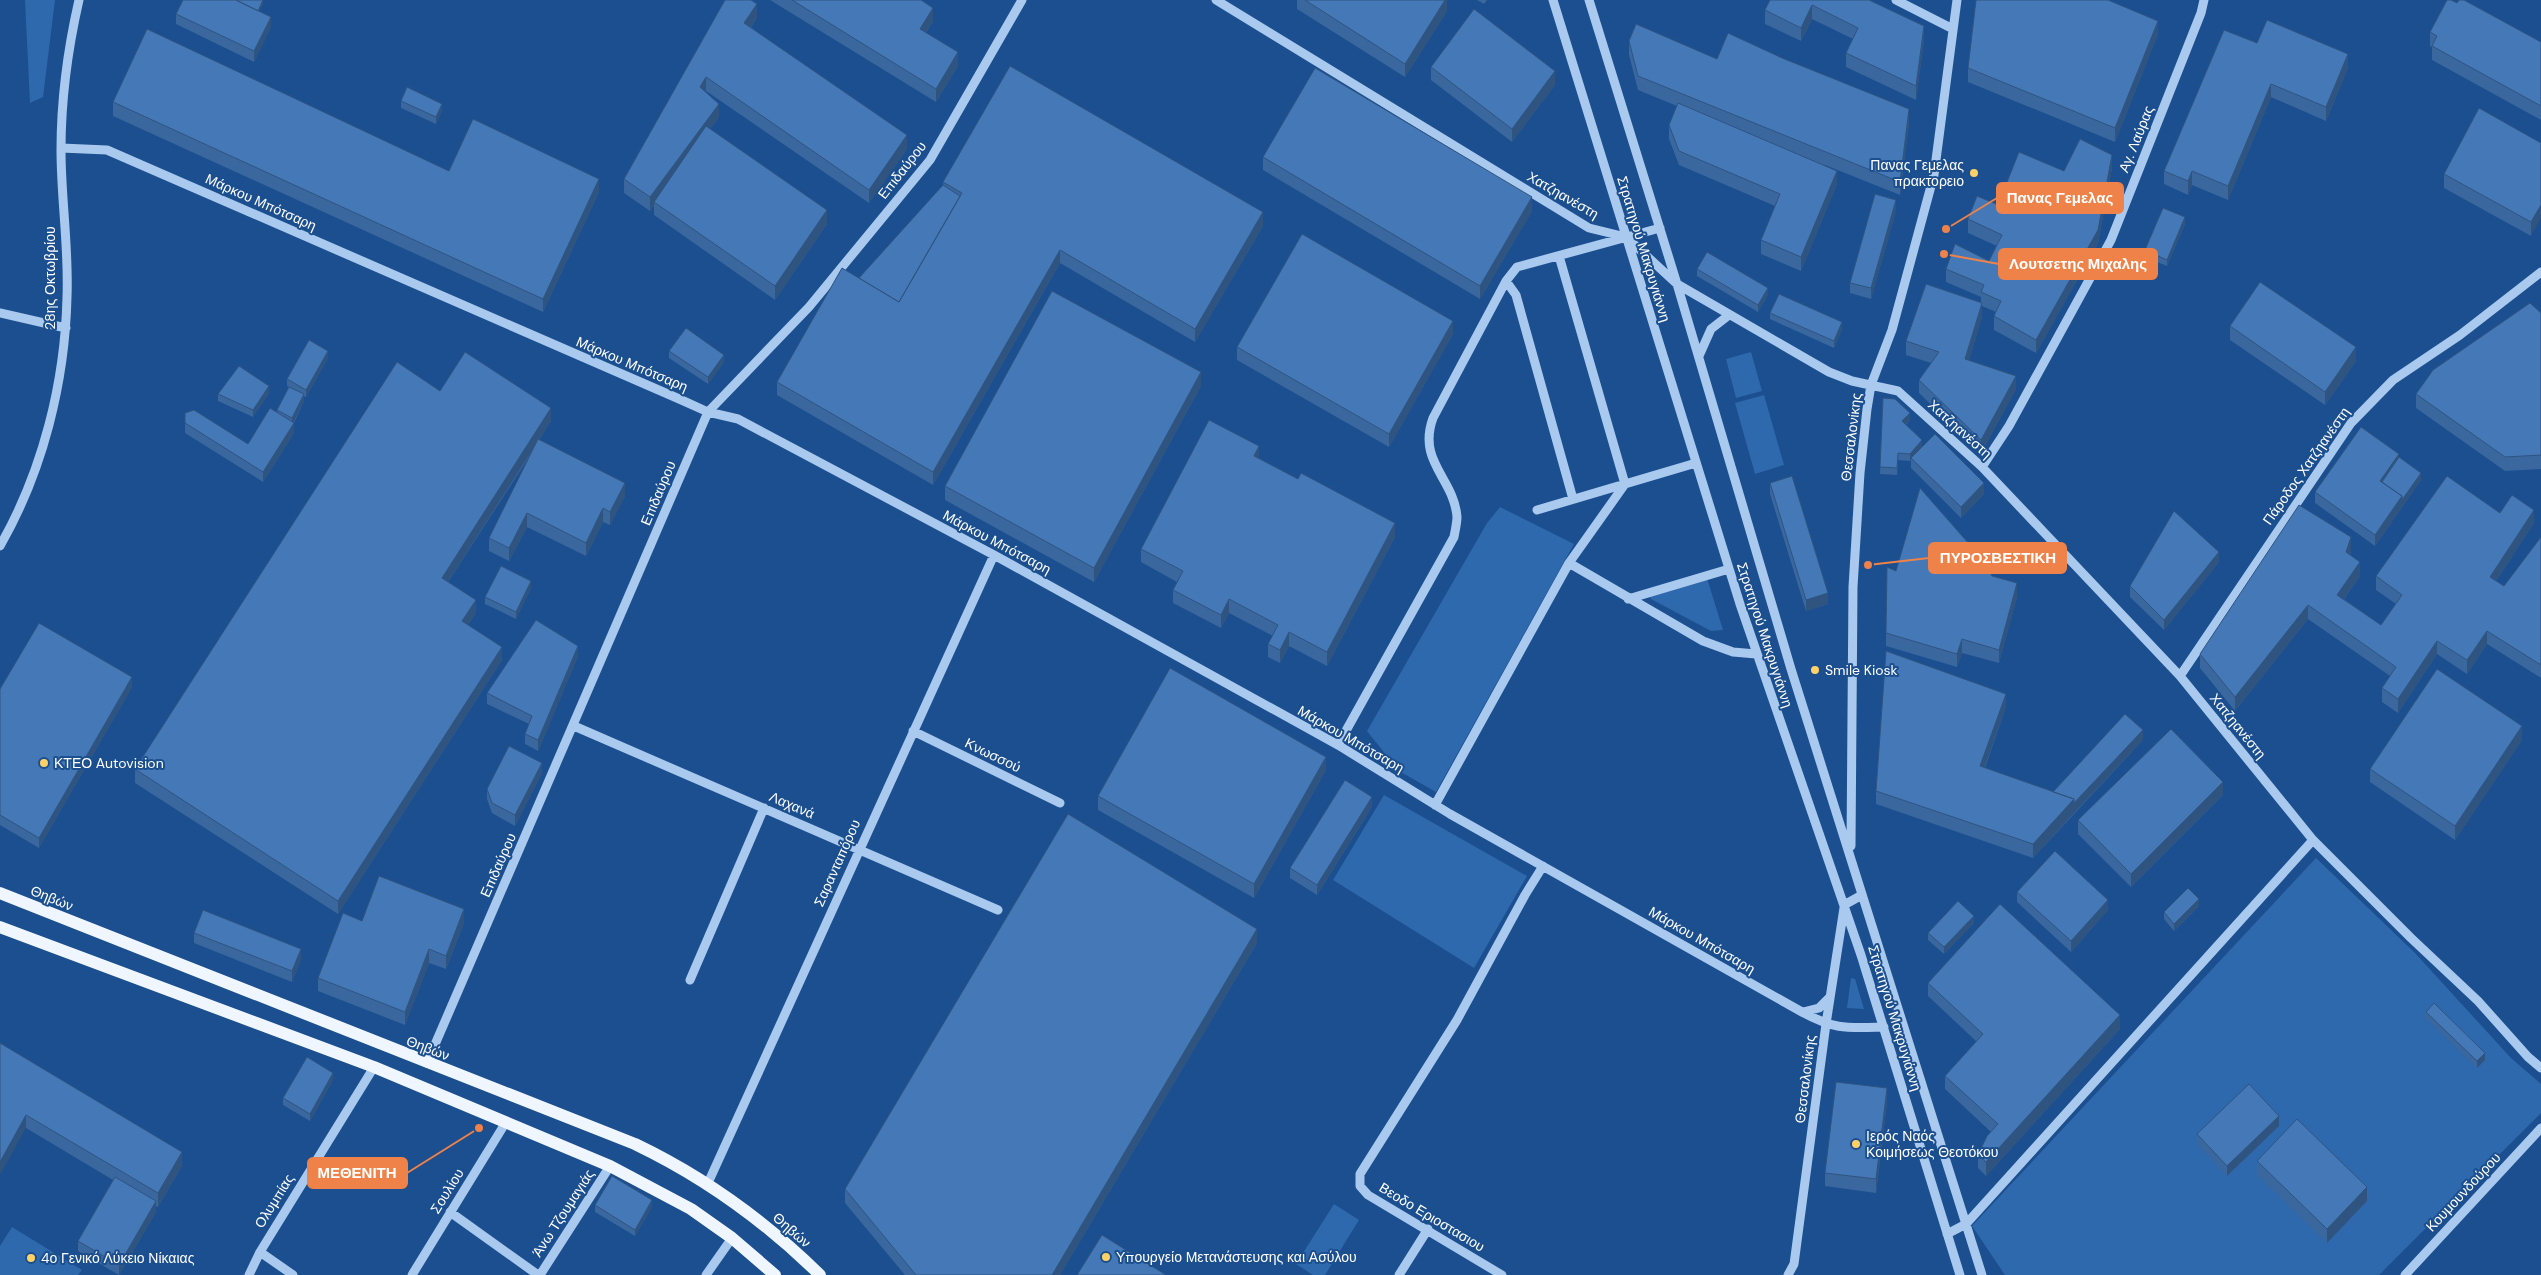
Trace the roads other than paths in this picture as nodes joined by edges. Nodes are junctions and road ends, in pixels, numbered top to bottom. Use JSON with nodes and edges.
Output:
{"nodes":[{"id":1,"x":79,"y":0,"type":"edge"},
{"id":2,"x":1022,"y":0,"type":"edge"},
{"id":3,"x":1216,"y":0,"type":"edge"},
{"id":4,"x":1553,"y":0,"type":"edge"},
{"id":5,"x":1589,"y":0,"type":"edge"},
{"id":6,"x":1896,"y":0,"type":"edge"},
{"id":7,"x":1957,"y":0,"type":"edge"},
{"id":8,"x":2204,"y":0,"type":"edge"},
{"id":9,"x":1953,"y":29,"type":"junction"},
{"id":10,"x":61,"y":148,"type":"junction"},
{"id":11,"x":1660,"y":228,"type":"junction"},
{"id":12,"x":1626,"y":237,"type":"junction"},
{"id":13,"x":1559,"y":256,"type":"junction"},
{"id":14,"x":2541,"y":272,"type":"edge"},
{"id":15,"x":1506,"y":281,"type":"junction"},
{"id":16,"x":1677,"y":284,"type":"junction"},
{"id":17,"x":0,"y":313,"type":"edge"},
{"id":18,"x":1729,"y":315,"type":"junction"},
{"id":19,"x":66,"y":328,"type":"junction"},
{"id":20,"x":1699,"y":356,"type":"junction"},
{"id":21,"x":1871,"y":385,"type":"junction"},
{"id":22,"x":708,"y":412,"type":"junction"},
{"id":23,"x":1696,"y":463,"type":"junction"},
{"id":24,"x":1982,"y":467,"type":"junction"},
{"id":25,"x":1625,"y":484,"type":"junction"},
{"id":26,"x":1573,"y":499,"type":"junction"},
{"id":27,"x":1537,"y":510,"type":"dead end"},
{"id":28,"x":0,"y":546,"type":"edge"},
{"id":29,"x":994,"y":555,"type":"junction"},
{"id":30,"x":1569,"y":563,"type":"junction"},
{"id":31,"x":1729,"y":569,"type":"junction"},
{"id":32,"x":1628,"y":599,"type":"junction"},
{"id":33,"x":1756,"y":654,"type":"junction"},
{"id":34,"x":2180,"y":676,"type":"junction"},
{"id":35,"x":574,"y":726,"type":"junction"},
{"id":36,"x":913,"y":731,"type":"junction"},
{"id":37,"x":1338,"y":745,"type":"junction"},
{"id":38,"x":1060,"y":804,"type":"dead end"},
{"id":39,"x":1435,"y":804,"type":"junction"},
{"id":40,"x":764,"y":808,"type":"junction"},
{"id":41,"x":2313,"y":840,"type":"junction"},
{"id":42,"x":858,"y":849,"type":"junction"},
{"id":43,"x":1851,"y":858,"type":"junction"},
{"id":44,"x":1543,"y":866,"type":"junction"},
{"id":45,"x":0,"y":893,"type":"edge"},
{"id":46,"x":1862,"y":895,"type":"junction"},
{"id":47,"x":1844,"y":905,"type":"junction"},
{"id":48,"x":998,"y":910,"type":"dead end"},
{"id":49,"x":0,"y":927,"type":"edge"},
{"id":50,"x":690,"y":980,"type":"dead end"},
{"id":51,"x":1830,"y":997,"type":"junction"},
{"id":52,"x":1802,"y":1012,"type":"junction"},
{"id":53,"x":1826,"y":1024,"type":"junction"},
{"id":54,"x":1884,"y":1027,"type":"junction"},
{"id":55,"x":427,"y":1063,"type":"junction"},
{"id":56,"x":374,"y":1067,"type":"junction"},
{"id":57,"x":2541,"y":1068,"type":"edge"},
{"id":58,"x":506,"y":1122,"type":"junction"},
{"id":59,"x":2541,"y":1128,"type":"edge"},
{"id":60,"x":610,"y":1166,"type":"junction"},
{"id":61,"x":708,"y":1183,"type":"junction"},
{"id":62,"x":450,"y":1212,"type":"junction"},
{"id":63,"x":1966,"y":1224,"type":"junction"},
{"id":64,"x":1428,"y":1229,"type":"junction"},
{"id":65,"x":1947,"y":1234,"type":"junction"},
{"id":66,"x":732,"y":1238,"type":"junction"},
{"id":67,"x":260,"y":1252,"type":"junction"},
{"id":68,"x":1495,"y":1273,"type":"edge"},
{"id":69,"x":249,"y":1275,"type":"edge"},
{"id":70,"x":293,"y":1275,"type":"edge"},
{"id":71,"x":412,"y":1275,"type":"edge"},
{"id":72,"x":539,"y":1275,"type":"edge"},
{"id":73,"x":706,"y":1275,"type":"edge"},
{"id":74,"x":775,"y":1275,"type":"edge"},
{"id":75,"x":820,"y":1275,"type":"edge"},
{"id":76,"x":1399,"y":1275,"type":"edge"},
{"id":77,"x":1788,"y":1275,"type":"edge"},
{"id":78,"x":1960,"y":1275,"type":"edge"},
{"id":79,"x":1982,"y":1275,"type":"edge"},
{"id":80,"x":2406,"y":1275,"type":"edge"}],
"edges":[{"from":1,"to":10,"type":"street","name":"28ης Οκτωβρίου"},
{"from":2,"to":22,"type":"street","name":"Επιδαύρου"},
{"from":3,"to":12,"type":"street","name":"Χατζηανέστη"},
{"from":4,"to":12,"type":"street","name":"Στρατηγού Μακρυγιάννη"},
{"from":5,"to":11,"type":"street","name":"Στρατηγού Μακρυγιάννη"},
{"from":6,"to":9,"type":"street"},
{"from":7,"to":9,"type":"street","name":"Θεσσαλονίκης"},
{"from":8,"to":24,"type":"street","name":"Αγ. Λαύρας"},
{"from":9,"to":21,"type":"street","name":"Θεσσαλονίκης"},
{"from":10,"to":19,"type":"street","name":"28ης Οκτωβρίου"},
{"from":10,"to":22,"type":"street","name":"Μάρκου Μπότσαρη"},
{"from":11,"to":12,"type":"street"},
{"from":11,"to":16,"type":"street","name":"Στρατηγού Μακρυγιάννη"},
{"from":12,"to":13,"type":"street"},
{"from":12,"to":16,"type":"street","name":"Χατζηανέστη"},
{"from":12,"to":23,"type":"street","name":"Στρατηγού Μακρυγιάννη"},
{"from":13,"to":15,"type":"street"},
{"from":13,"to":25,"type":"street"},
{"from":14,"to":34,"type":"street","name":"Πάροδος Χατζηανέστη"},
{"from":15,"to":26,"type":"street"},
{"from":15,"to":37,"type":"street"},
{"from":16,"to":18,"type":"street","name":"Χατζηανέστη"},
{"from":16,"to":20,"type":"street","name":"Στρατηγού Μακρυγιάννη"},
{"from":17,"to":19,"type":"street"},
{"from":18,"to":20,"type":"street"},
{"from":18,"to":21,"type":"street","name":"Χατζηανέστη"},
{"from":19,"to":28,"type":"street","name":"28ης Οκτωβρίου"},
{"from":20,"to":43,"type":"street","name":"Στρατηγού Μακρυγιάννη"},
{"from":21,"to":24,"type":"street","name":"Χατζηανέστη"},
{"from":21,"to":43,"type":"street","name":"Θεσσαλονίκης"},
{"from":22,"to":29,"type":"street","name":"Μάρκου Μπότσαρη"},
{"from":22,"to":35,"type":"street","name":"Επιδαύρου"},
{"from":23,"to":25,"type":"street"},
{"from":23,"to":31,"type":"street","name":"Στρατηγού Μακρυγιάννη"},
{"from":24,"to":34,"type":"street","name":"Χατζηανέστη"},
{"from":25,"to":26,"type":"street"},
{"from":25,"to":30,"type":"street"},
{"from":26,"to":27,"type":"street"},
{"from":29,"to":36,"type":"street","name":"Σαρανταπόρου"},
{"from":29,"to":37,"type":"street","name":"Μάρκου Μπότσαρη"},
{"from":30,"to":32,"type":"street"},
{"from":30,"to":39,"type":"street"},
{"from":31,"to":32,"type":"street"},
{"from":31,"to":33,"type":"street","name":"Στρατηγού Μακρυγιάννη"},
{"from":32,"to":33,"type":"street"},
{"from":33,"to":47,"type":"street","name":"Στρατηγού Μακρυγιάννη"},
{"from":34,"to":41,"type":"street","name":"Χατζηανέστη"},
{"from":35,"to":40,"type":"street","name":"Λαχανά"},
{"from":35,"to":55,"type":"street","name":"Επιδαύρου"},
{"from":36,"to":38,"type":"street","name":"Κνωσσού"},
{"from":36,"to":42,"type":"street","name":"Σαρανταπόρου"},
{"from":37,"to":39,"type":"street","name":"Μάρκου Μπότσαρη"},
{"from":39,"to":44,"type":"street","name":"Μάρκου Μπότσαρη"},
{"from":40,"to":42,"type":"street","name":"Λαχανά"},
{"from":40,"to":50,"type":"street"},
{"from":41,"to":57,"type":"street","name":"Χατζηανέστη"},
{"from":41,"to":63,"type":"street"},
{"from":42,"to":48,"type":"street","name":"Λαχανά"},
{"from":42,"to":61,"type":"street","name":"Σαρανταπόρου"},
{"from":43,"to":46,"type":"street","name":"Στρατηγού Μακρυγιάννη"},
{"from":44,"to":52,"type":"street","name":"Μάρκου Μπότσαρη"},
{"from":44,"to":64,"type":"street","name":"Βεοδο Εριοστασιου"},
{"from":45,"to":55,"type":"main road","name":"Θηβών"},
{"from":46,"to":47,"type":"street"},
{"from":46,"to":63,"type":"street","name":"Στρατηγού Μακρυγιάννη"},
{"from":47,"to":51,"type":"street","name":"Θεσσαλονίκης"},
{"from":47,"to":54,"type":"street","name":"Στρατηγού Μακρυγιάννη"},
{"from":49,"to":56,"type":"main road"},
{"from":51,"to":52,"type":"street"},
{"from":51,"to":53,"type":"street","name":"Θεσσαλονίκης"},
{"from":52,"to":53,"type":"street","name":"Μάρκου Μπότσαρη"},
{"from":53,"to":54,"type":"street","name":"Μάρκου Μπότσαρη"},
{"from":53,"to":77,"type":"street","name":"Θεσσαλονίκης"},
{"from":54,"to":65,"type":"street","name":"Στρατηγού Μακρυγιάννη"},
{"from":55,"to":61,"type":"main road","name":"Θηβών"},
{"from":56,"to":58,"type":"main road"},
{"from":56,"to":67,"type":"street","name":"Ολυμπίας"},
{"from":58,"to":60,"type":"main road"},
{"from":58,"to":62,"type":"street","name":"Σουλίου"},
{"from":59,"to":80,"type":"street","name":"Κουμουνδούρου"},
{"from":60,"to":66,"type":"main road"},
{"from":60,"to":72,"type":"street","name":"Άνω Τζουμαγιάς"},
{"from":61,"to":75,"type":"main road","name":"Θηβών"},
{"from":62,"to":71,"type":"street","name":"Σουλίου"},
{"from":62,"to":72,"type":"street"},
{"from":63,"to":65,"type":"street"},
{"from":63,"to":79,"type":"street","name":"Στρατηγού Μακρυγιάννη"},
{"from":64,"to":68,"type":"street","name":"Βεοδο Εριοστασιου"},
{"from":64,"to":76,"type":"street"},
{"from":65,"to":78,"type":"street","name":"Στρατηγού Μακρυγιάννη"},
{"from":66,"to":73,"type":"street"},
{"from":66,"to":74,"type":"main road"},
{"from":67,"to":69,"type":"street","name":"Ολυμπίας"},
{"from":67,"to":70,"type":"street"}]}
